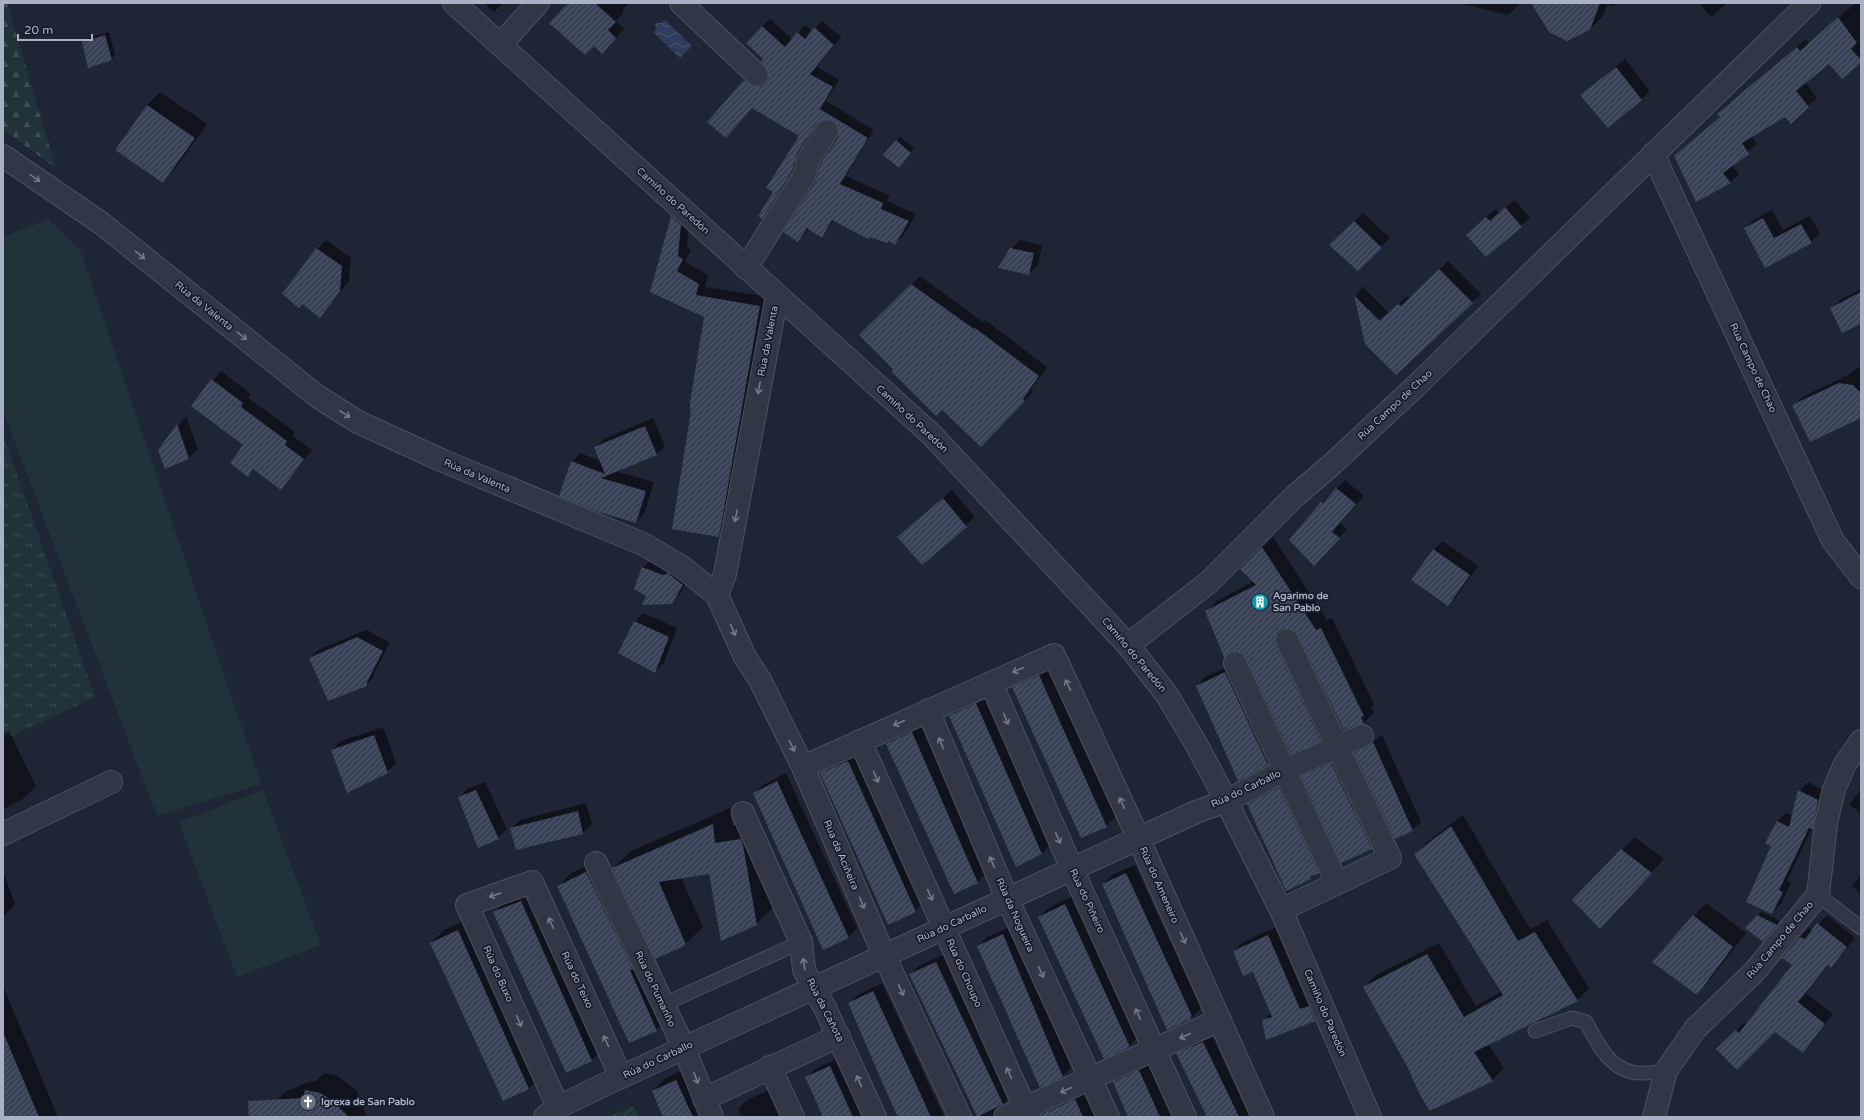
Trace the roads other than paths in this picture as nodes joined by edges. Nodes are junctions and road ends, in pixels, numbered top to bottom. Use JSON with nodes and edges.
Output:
{"nodes":[{"id":1,"x":454,"y":3,"type":"edge"},
{"id":2,"x":538,"y":3,"type":"edge"},
{"id":3,"x":681,"y":3,"type":"edge"},
{"id":4,"x":1802,"y":5,"type":"edge"},
{"id":5,"x":501,"y":44,"type":"junction"},
{"id":6,"x":757,"y":75,"type":"dead end"},
{"id":7,"x":827,"y":131,"type":"dead end"},
{"id":8,"x":1653,"y":154,"type":"junction"},
{"id":9,"x":3,"y":156,"type":"edge"},
{"id":10,"x":746,"y":268,"type":"junction"},
{"id":11,"x":777,"y":295,"type":"junction"},
{"id":12,"x":1861,"y":577,"type":"edge"},
{"id":13,"x":717,"y":594,"type":"junction"},
{"id":14,"x":1287,"y":640,"type":"dead end"},
{"id":15,"x":1128,"y":645,"type":"junction"},
{"id":16,"x":1235,"y":663,"type":"dead end"},
{"id":17,"x":991,"y":683,"type":"junction"},
{"id":18,"x":928,"y":710,"type":"junction"},
{"id":19,"x":1362,"y":736,"type":"dead end"},
{"id":20,"x":860,"y":741,"type":"junction"},
{"id":21,"x":1861,"y":741,"type":"edge"},
{"id":22,"x":1336,"y":747,"type":"junction"},
{"id":23,"x":803,"y":767,"type":"junction"},
{"id":24,"x":1285,"y":770,"type":"junction"},
{"id":25,"x":111,"y":782,"type":"dead end"},
{"id":26,"x":1226,"y":801,"type":"junction"},
{"id":27,"x":744,"y":813,"type":"dead end"},
{"id":28,"x":3,"y":834,"type":"edge"},
{"id":29,"x":1138,"y":838,"type":"junction"},
{"id":30,"x":596,"y":863,"type":"dead end"},
{"id":31,"x":1072,"y":869,"type":"junction"},
{"id":32,"x":532,"y":882,"type":"joint"},
{"id":33,"x":1337,"y":883,"type":"junction"},
{"id":34,"x":1818,"y":895,"type":"junction"},
{"id":35,"x":1007,"y":898,"type":"junction"},
{"id":36,"x":1281,"y":910,"type":"junction"},
{"id":37,"x":943,"y":928,"type":"junction"},
{"id":38,"x":1861,"y":928,"type":"edge"},
{"id":39,"x":801,"y":942,"type":"junction"},
{"id":40,"x":884,"y":955,"type":"junction"},
{"id":41,"x":813,"y":988,"type":"junction"},
{"id":42,"x":662,"y":1004,"type":"junction"},
{"id":43,"x":1220,"y":1020,"type":"junction"},
{"id":44,"x":1535,"y":1031,"type":"dead end"},
{"id":45,"x":838,"y":1036,"type":"junction"},
{"id":46,"x":684,"y":1048,"type":"junction"},
{"id":47,"x":1154,"y":1050,"type":"junction"},
{"id":48,"x":770,"y":1067,"type":"junction"},
{"id":49,"x":1666,"y":1071,"type":"junction"},
{"id":50,"x":622,"y":1077,"type":"junction"},
{"id":51,"x":1090,"y":1079,"type":"junction"},
{"id":52,"x":708,"y":1108,"type":"edge"},
{"id":53,"x":551,"y":1112,"type":"edge"},
{"id":54,"x":1027,"y":1113,"type":"edge"},
{"id":55,"x":793,"y":1117,"type":"edge"},
{"id":56,"x":875,"y":1117,"type":"edge"},
{"id":57,"x":960,"y":1117,"type":"edge"},
{"id":58,"x":1005,"y":1117,"type":"edge"},
{"id":59,"x":1108,"y":1117,"type":"edge"},
{"id":60,"x":1185,"y":1117,"type":"edge"},
{"id":61,"x":1263,"y":1117,"type":"edge"},
{"id":62,"x":1370,"y":1117,"type":"edge"},
{"id":63,"x":1654,"y":1117,"type":"edge"}],
"edges":[{"from":1,"to":5,"type":"street","name":"Camiño do Paredón"},
{"from":2,"to":5,"type":"street"},
{"from":3,"to":6,"type":"street"},
{"from":4,"to":8,"type":"street","name":"Rúa Campo de Chao"},
{"from":5,"to":10,"type":"street","name":"Camiño do Paredón"},
{"from":7,"to":10,"type":"street"},
{"from":8,"to":12,"type":"street","name":"Rúa Campo de Chao"},
{"from":8,"to":15,"type":"street","name":"Rúa Campo de Chao"},
{"from":9,"to":13,"type":"street","name":"Rúa da Valenta","one_way":true},
{"from":10,"to":11,"type":"street","name":"Camiño do Paredón"},
{"from":11,"to":13,"type":"street","name":"Rúa da Valenta","one_way":true},
{"from":11,"to":15,"type":"street","name":"Camiño do Paredón"},
{"from":13,"to":23,"type":"street","name":"Rúa da Aciñeira","one_way":true},
{"from":14,"to":22,"type":"street"},
{"from":15,"to":26,"type":"street","name":"Camiño do Paredón"},
{"from":16,"to":24,"type":"street"},
{"from":17,"to":18,"type":"street"},
{"from":29,"to":17,"type":"street","name":"Rúa do Ameneiro","one_way":true},
{"from":17,"to":31,"type":"street","name":"Rúa do Piñeiro","one_way":true},
{"from":18,"to":20,"type":"street","one_way":true},
{"from":35,"to":18,"type":"street","name":"Rúa da Nogueira","one_way":true},
{"from":19,"to":22,"type":"street","name":"Rúa do Carballo"},
{"from":20,"to":23,"type":"street"},
{"from":20,"to":37,"type":"street","name":"Rúa do Choupo","one_way":true},
{"from":21,"to":34,"type":"street","name":"Rúa Campo de Chao"},
{"from":22,"to":24,"type":"street","name":"Rúa do Carballo"},
{"from":22,"to":33,"type":"street"},
{"from":23,"to":40,"type":"street","name":"Rúa da Aciñeira","one_way":true},
{"from":24,"to":26,"type":"street","name":"Rúa do Carballo"},
{"from":24,"to":33,"type":"street"},
{"from":25,"to":28,"type":"street"},
{"from":26,"to":29,"type":"street","name":"Rúa do Carballo"},
{"from":26,"to":36,"type":"street","name":"Camiño do Paredón"},
{"from":27,"to":39,"type":"street","name":"Rúa da Cañota"},
{"from":29,"to":31,"type":"street","name":"Rúa do Carballo"},
{"from":29,"to":43,"type":"street","name":"Rúa do Ameneiro","one_way":true},
{"from":30,"to":42,"type":"street","name":"Rúa do Pumariño"},
{"from":31,"to":35,"type":"street","name":"Rúa do Carballo"},
{"from":47,"to":31,"type":"street","name":"Rúa do Piñeiro","one_way":true},
{"from":50,"to":32,"type":"street","name":"Rúa do Teixo","one_way":true},
{"from":32,"to":53,"type":"street","name":"Rúa do Buxo","one_way":true},
{"from":33,"to":36,"type":"street"},
{"from":34,"to":38,"type":"lane"},
{"from":34,"to":49,"type":"street","name":"Rúa Campo de Chao"},
{"from":35,"to":37,"type":"street","name":"Rúa do Carballo"},
{"from":35,"to":51,"type":"street","name":"Rúa da Nogueira","one_way":true},
{"from":36,"to":62,"type":"street","name":"Camiño do Paredón"},
{"from":37,"to":40,"type":"street","name":"Rúa do Carballo"},
{"from":54,"to":37,"type":"street","name":"Rúa do Choupo","one_way":true},
{"from":41,"to":39,"type":"street","name":"Rúa da Cañota","one_way":true},
{"from":39,"to":42,"type":"lane"},
{"from":40,"to":41,"type":"street","name":"Rúa do Carballo"},
{"from":40,"to":57,"type":"street","name":"Rúa da Aciñeira","one_way":true},
{"from":41,"to":45,"type":"street","name":"Rúa da Cañota"},
{"from":41,"to":46,"type":"street","name":"Rúa do Carballo"},
{"from":42,"to":46,"type":"street","name":"Rúa do Pumariño"},
{"from":43,"to":47,"type":"street","one_way":true},
{"from":43,"to":61,"type":"street","name":"Rúa do Ameneiro"},
{"from":44,"to":49,"type":"lane"},
{"from":45,"to":48,"type":"street"},
{"from":56,"to":45,"type":"street","name":"Rúa da Cañota","one_way":true},
{"from":46,"to":50,"type":"street","name":"Rúa do Carballo"},
{"from":46,"to":52,"type":"street","name":"Rúa do Pumariño","one_way":true},
{"from":47,"to":51,"type":"street"},
{"from":47,"to":60,"type":"street","name":"Rúa do Piñeiro"},
{"from":48,"to":52,"type":"street"},
{"from":48,"to":55,"type":"street"},
{"from":49,"to":63,"type":"street","name":"Rúa Campo de Chao"},
{"from":50,"to":53,"type":"street","name":"Rúa do Carballo"},
{"from":51,"to":54,"type":"street","one_way":true},
{"from":51,"to":59,"type":"street","name":"Rúa da Nogueira"},
{"from":54,"to":58,"type":"street"}]}
